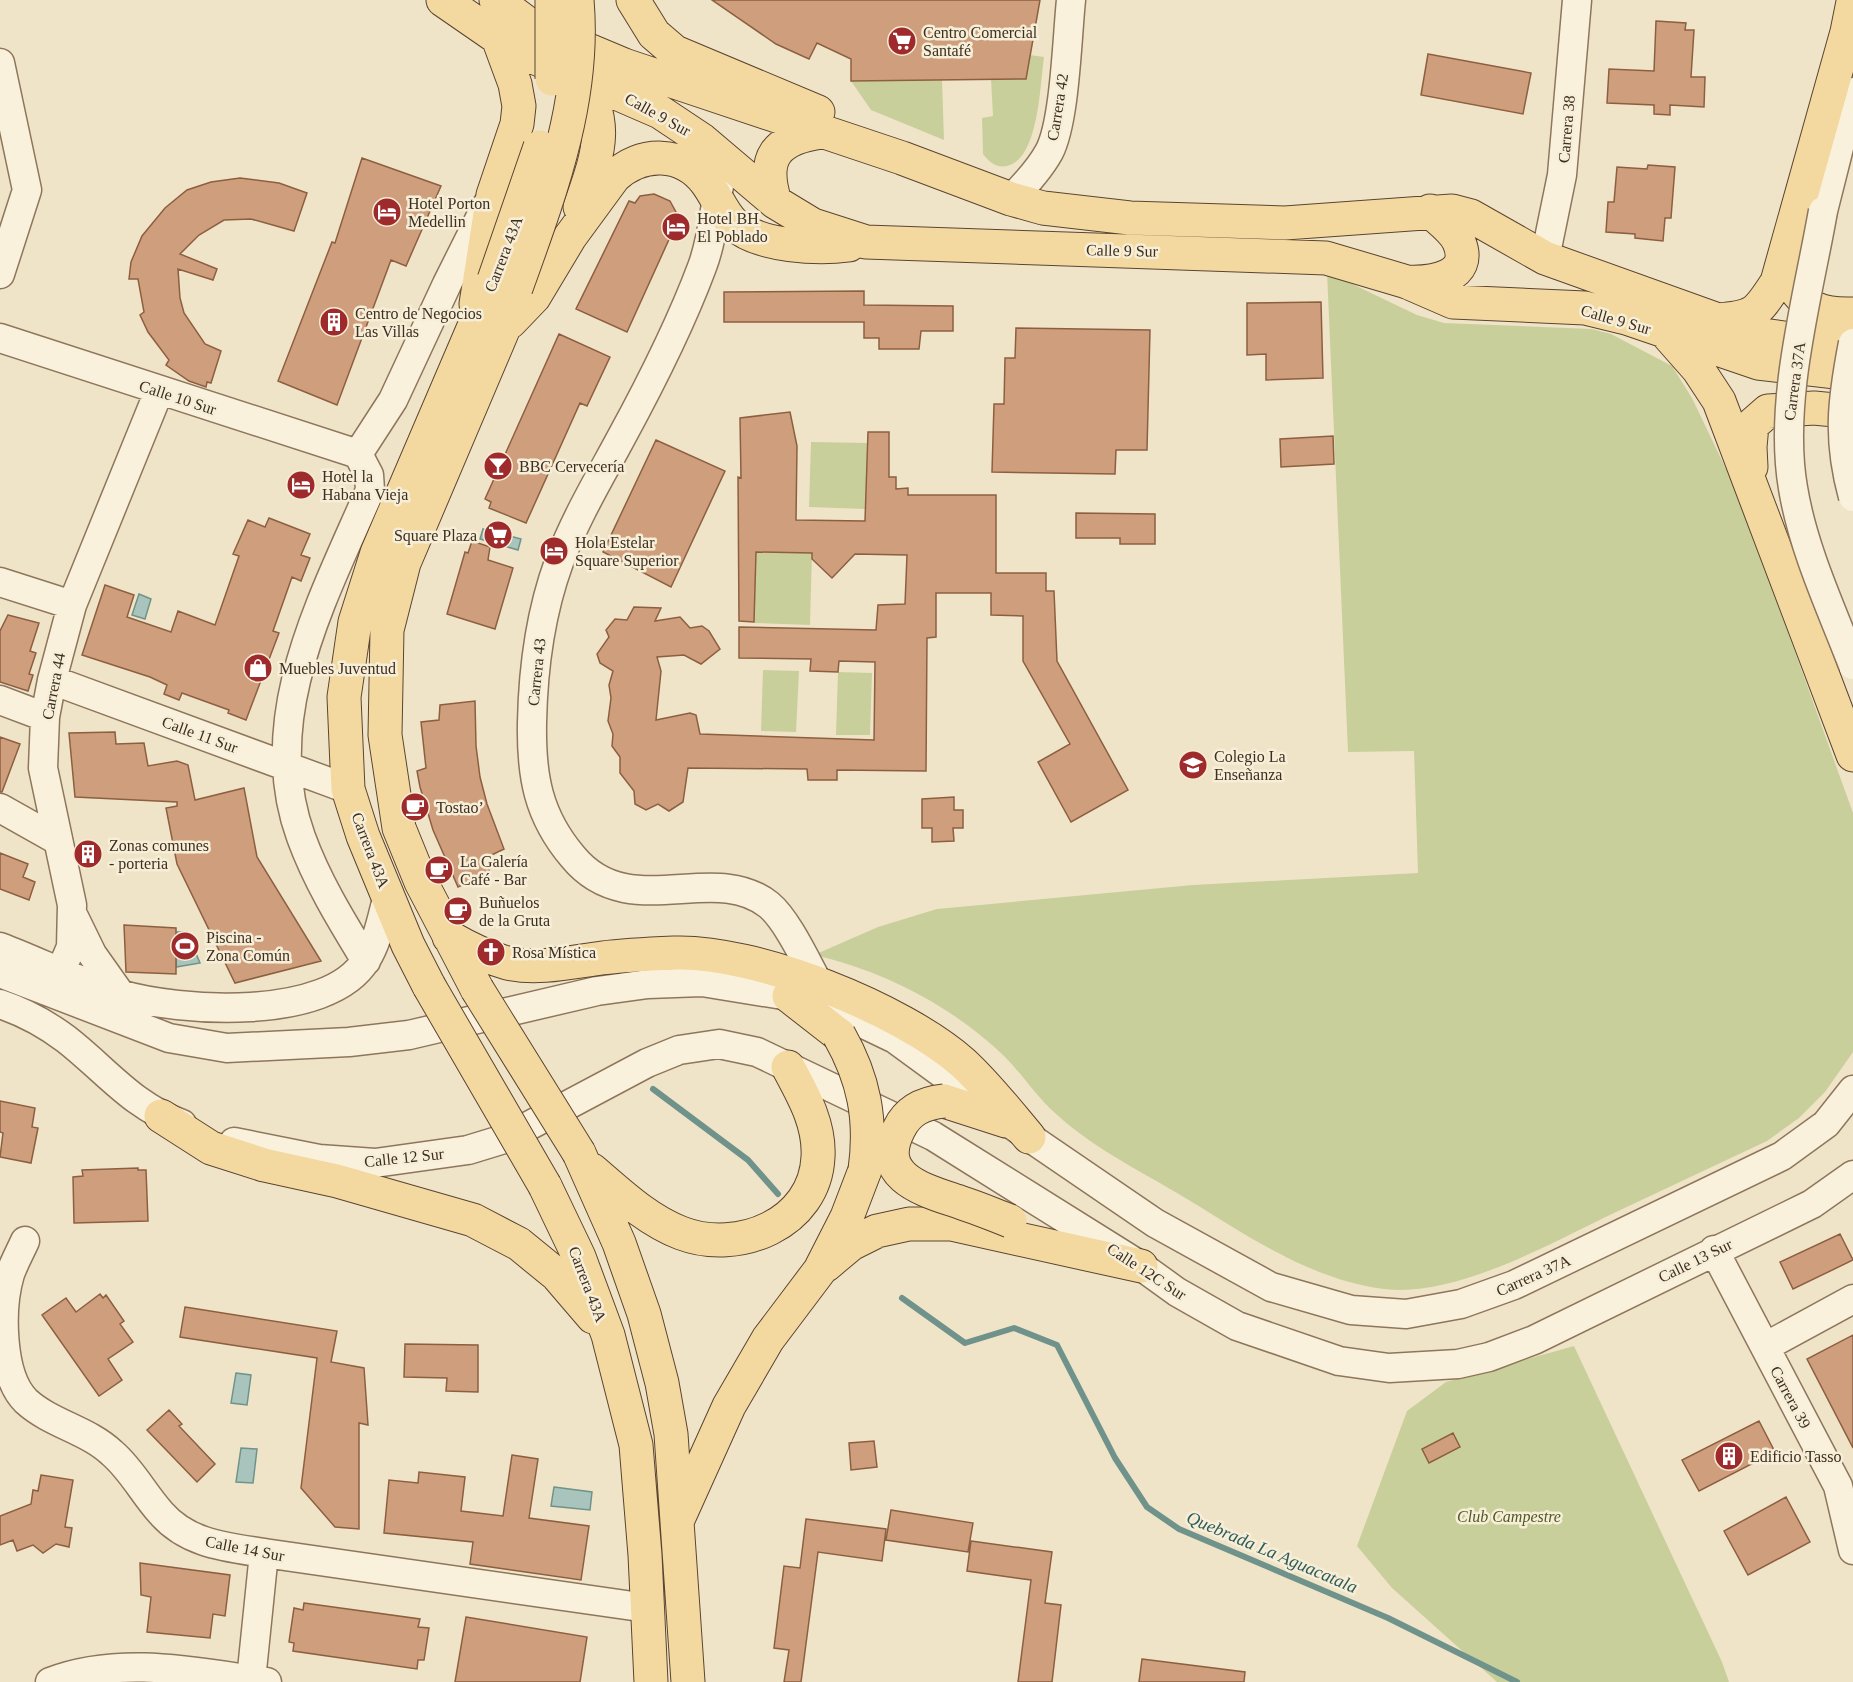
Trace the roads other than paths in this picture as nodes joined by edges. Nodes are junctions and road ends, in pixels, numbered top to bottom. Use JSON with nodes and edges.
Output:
{"nodes":[{"id":1,"x":442,"y":0,"type":"edge"},
{"id":2,"x":496,"y":0,"type":"edge"},
{"id":3,"x":536,"y":0,"type":"edge"},
{"id":4,"x":552,"y":0,"type":"edge"},
{"id":5,"x":577,"y":0,"type":"edge"},
{"id":6,"x":633,"y":0,"type":"edge"},
{"id":7,"x":1071,"y":0,"type":"edge"},
{"id":8,"x":1577,"y":0,"type":"edge"},
{"id":9,"x":1853,"y":2,"type":"edge"},
{"id":10,"x":550,"y":35,"type":"junction"},
{"id":11,"x":498,"y":38,"type":"junction"},
{"id":12,"x":0,"y":63,"type":"edge"},
{"id":13,"x":582,"y":79,"type":"junction"},
{"id":14,"x":1853,"y":92,"type":"edge"},
{"id":15,"x":821,"y":132,"type":"junction"},
{"id":16,"x":902,"y":158,"type":"junction"},
{"id":17,"x":724,"y":161,"type":"junction"},
{"id":18,"x":493,"y":195,"type":"junction"},
{"id":19,"x":717,"y":198,"type":"junction"},
{"id":20,"x":1011,"y":199,"type":"junction"},
{"id":21,"x":775,"y":202,"type":"junction"},
{"id":22,"x":1430,"y":211,"type":"junction"},
{"id":23,"x":749,"y":232,"type":"junction"},
{"id":24,"x":570,"y":237,"type":"junction"},
{"id":25,"x":866,"y":242,"type":"junction"},
{"id":26,"x":1545,"y":258,"type":"junction"},
{"id":27,"x":703,"y":265,"type":"junction"},
{"id":28,"x":1783,"y":267,"type":"junction"},
{"id":29,"x":0,"y":274,"type":"edge"},
{"id":30,"x":1407,"y":282,"type":"junction"},
{"id":31,"x":505,"y":284,"type":"junction"},
{"id":32,"x":1853,"y":314,"type":"edge"},
{"id":33,"x":1718,"y":320,"type":"junction"},
{"id":34,"x":487,"y":330,"type":"junction"},
{"id":35,"x":1668,"y":334,"type":"junction"},
{"id":36,"x":0,"y":338,"type":"edge"},
{"id":37,"x":1853,"y":343,"type":"edge"},
{"id":38,"x":1853,"y":348,"type":"edge"},
{"id":39,"x":1853,"y":374,"type":"edge"},
{"id":40,"x":159,"y":392,"type":"junction"},
{"id":41,"x":1853,"y":418,"type":"edge"},
{"id":42,"x":358,"y":454,"type":"junction"},
{"id":43,"x":1754,"y":488,"type":"junction"},
{"id":44,"x":1853,"y":496,"type":"edge"},
{"id":45,"x":0,"y":582,"type":"edge"},
{"id":46,"x":72,"y":605,"type":"junction"},
{"id":47,"x":1853,"y":665,"type":"edge"},
{"id":48,"x":52,"y":680,"type":"junction"},
{"id":49,"x":0,"y":700,"type":"edge"},
{"id":50,"x":45,"y":717,"type":"junction"},
{"id":51,"x":1853,"y":755,"type":"edge"},
{"id":52,"x":287,"y":766,"type":"junction"},
{"id":53,"x":348,"y":789,"type":"junction"},
{"id":54,"x":0,"y":808,"type":"edge"},
{"id":55,"x":57,"y":840,"type":"junction"},
{"id":56,"x":388,"y":895,"type":"junction"},
{"id":57,"x":72,"y":914,"type":"junction"},
{"id":58,"x":790,"y":936,"type":"junction"},
{"id":59,"x":449,"y":937,"type":"junction"},
{"id":60,"x":0,"y":947,"type":"edge"},
{"id":61,"x":366,"y":961,"type":"junction"},
{"id":62,"x":767,"y":967,"type":"junction"},
{"id":63,"x":0,"y":973,"type":"edge"},
{"id":64,"x":57,"y":982,"type":"junction"},
{"id":65,"x":803,"y":989,"type":"junction"},
{"id":66,"x":0,"y":1004,"type":"edge"},
{"id":67,"x":121,"y":1008,"type":"junction"},
{"id":68,"x":788,"y":1067,"type":"junction"},
{"id":69,"x":1853,"y":1090,"type":"edge"},
{"id":70,"x":161,"y":1116,"type":"junction"},
{"id":71,"x":1018,"y":1129,"type":"junction"},
{"id":72,"x":583,"y":1159,"type":"junction"},
{"id":73,"x":1853,"y":1175,"type":"edge"},
{"id":74,"x":25,"y":1241,"type":"dead end"},
{"id":75,"x":1714,"y":1250,"type":"junction"},
{"id":76,"x":1095,"y":1256,"type":"junction"},
{"id":77,"x":1141,"y":1266,"type":"junction"},
{"id":78,"x":820,"y":1270,"type":"junction"},
{"id":79,"x":1853,"y":1299,"type":"edge"},
{"id":80,"x":608,"y":1335,"type":"junction"},
{"id":81,"x":1534,"y":1340,"type":"joint"},
{"id":82,"x":1765,"y":1347,"type":"junction"},
{"id":83,"x":677,"y":1522,"type":"junction"},
{"id":84,"x":1853,"y":1550,"type":"edge"},
{"id":85,"x":264,"y":1553,"type":"junction"},
{"id":86,"x":646,"y":1608,"type":"junction"},
{"id":87,"x":259,"y":1681,"type":"edge"},
{"id":88,"x":50,"y":1682,"type":"edge"},
{"id":89,"x":651,"y":1682,"type":"edge"},
{"id":90,"x":688,"y":1682,"type":"edge"}],
"edges":[{"from":1,"to":11,"type":"main road","name":"Calle 9 Sur"},
{"from":2,"to":10,"type":"main road","name":"Calle 9 Sur"},
{"from":3,"to":10,"type":"main road"},
{"from":4,"to":31,"type":"main road","name":"Carrera 43A","bridge":true},
{"from":5,"to":31,"type":"main road","name":"Carrera 43A","bridge":true},
{"from":6,"to":16,"type":"main road"},
{"from":7,"to":20,"type":"street","name":"Carrera 42"},
{"from":8,"to":26,"type":"street","name":"Carrera 38"},
{"from":9,"to":28,"type":"main road"},
{"from":10,"to":13,"type":"main road"},
{"from":10,"to":15,"type":"main road","name":"Calle 9 Sur"},
{"from":11,"to":13,"type":"main road","name":"Calle 9 Sur"},
{"from":11,"to":18,"type":"main road"},
{"from":12,"to":29,"type":"street"},
{"from":13,"to":17,"type":"main road","name":"Calle 9 Sur"},
{"from":13,"to":24,"type":"main road"},
{"from":14,"to":47,"type":"street","name":"Carrera 37A","bridge":true},
{"from":15,"to":16,"type":"main road","name":"Calle 9 Sur"},
{"from":15,"to":21,"type":"main road"},
{"from":16,"to":20,"type":"main road","name":"Calle 9 Sur"},
{"from":17,"to":19,"type":"street","name":"Carrera 43"},
{"from":17,"to":21,"type":"main road","name":"Calle 9 Sur"},
{"from":18,"to":34,"type":"main road"},
{"from":18,"to":42,"type":"street","name":"Carrera 43A"},
{"from":19,"to":23,"type":"main road"},
{"from":19,"to":24,"type":"main road"},
{"from":19,"to":27,"type":"street","name":"Carrera 43"},
{"from":20,"to":22,"type":"main road","name":"Calle 9 Sur"},
{"from":21,"to":25,"type":"main road","name":"Calle 9 Sur"},
{"from":22,"to":26,"type":"main road","name":"Calle 9 Sur"},
{"from":22,"to":30,"type":"main road"},
{"from":23,"to":25,"type":"main road"},
{"from":23,"to":27,"type":"street","name":"Carrera 43"},
{"from":24,"to":34,"type":"main road"},
{"from":25,"to":30,"type":"main road","name":"Calle 9 Sur"},
{"from":26,"to":33,"type":"main road","name":"Calle 9 Sur"},
{"from":27,"to":58,"type":"street","name":"Carrera 43"},
{"from":28,"to":32,"type":"main road"},
{"from":28,"to":33,"type":"main road"},
{"from":30,"to":35,"type":"main road","name":"Calle 9 Sur"},
{"from":31,"to":34,"type":"main road","name":"Carrera 43A"},
{"from":33,"to":38,"type":"main road","name":"Calle 9 Sur"},
{"from":34,"to":53,"type":"main road","name":"Carrera 43A"},
{"from":34,"to":59,"type":"main road","name":"Carrera 43A"},
{"from":35,"to":39,"type":"main road","name":"Calle 9 Sur"},
{"from":35,"to":43,"type":"main road"},
{"from":36,"to":40,"type":"street","name":"Calle 10 Sur"},
{"from":37,"to":44,"type":"street","bridge":true},
{"from":40,"to":42,"type":"street","name":"Calle 10 Sur"},
{"from":40,"to":46,"type":"street","name":"Carrera 44"},
{"from":41,"to":43,"type":"main road"},
{"from":42,"to":52,"type":"street"},
{"from":43,"to":51,"type":"main road"},
{"from":45,"to":46,"type":"street"},
{"from":46,"to":48,"type":"street","name":"Carrera 44"},
{"from":48,"to":50,"type":"street","name":"Carrera 44"},
{"from":48,"to":52,"type":"street","name":"Calle 11 Sur"},
{"from":49,"to":50,"type":"street"},
{"from":50,"to":55,"type":"street","name":"Carrera 44"},
{"from":52,"to":53,"type":"street","name":"Calle 11 Sur"},
{"from":52,"to":61,"type":"street"},
{"from":53,"to":56,"type":"main road","name":"Carrera 43A"},
{"from":54,"to":55,"type":"street"},
{"from":55,"to":57,"type":"street","name":"Carrera 44"},
{"from":56,"to":61,"type":"street"},
{"from":56,"to":80,"type":"main road","name":"Carrera 43A","bridge":true},
{"from":57,"to":64,"type":"street","name":"Carrera 44"},
{"from":57,"to":67,"type":"street"},
{"from":58,"to":62,"type":"street"},
{"from":58,"to":65,"type":"street","name":"Carrera 43"},
{"from":59,"to":62,"type":"main road"},
{"from":59,"to":72,"type":"main road","name":"Carrera 43A","bridge":true},
{"from":60,"to":64,"type":"street"},
{"from":61,"to":67,"type":"street"},
{"from":62,"to":65,"type":"main road"},
{"from":63,"to":64,"type":"street"},
{"from":64,"to":67,"type":"street"},
{"from":65,"to":67,"type":"street"},
{"from":65,"to":71,"type":"main road"},
{"from":65,"to":78,"type":"main road","bridge":true},
{"from":66,"to":70,"type":"street","name":"Calle 12 Sur"},
{"from":68,"to":70,"type":"street","name":"Calle 12 Sur"},
{"from":68,"to":72,"type":"main road"},
{"from":68,"to":77,"type":"street","name":"Calle 12C Sur"},
{"from":69,"to":71,"type":"street","name":"Carrera 37A"},
{"from":70,"to":80,"type":"main road"},
{"from":71,"to":76,"type":"main road","bridge":true},
{"from":72,"to":83,"type":"main road","name":"Carrera 43A"},
{"from":73,"to":75,"type":"street","name":"Calle 13 Sur"},
{"from":74,"to":85,"type":"street","name":"Calle 14 Sur"},
{"from":75,"to":81,"type":"street","name":"Calle 13 Sur"},
{"from":75,"to":82,"type":"street","name":"Carrera 39"},
{"from":76,"to":77,"type":"main road"},
{"from":76,"to":78,"type":"main road"},
{"from":77,"to":81,"type":"street","name":"Calle 12C Sur"},
{"from":78,"to":83,"type":"main road"},
{"from":79,"to":82,"type":"street"},
{"from":80,"to":86,"type":"main road","name":"Carrera 43A"},
{"from":82,"to":84,"type":"street","name":"Carrera 39"},
{"from":83,"to":90,"type":"main road","name":"Carrera 43A"},
{"from":85,"to":86,"type":"street","name":"Calle 14 Sur"},
{"from":85,"to":87,"type":"street"},
{"from":86,"to":89,"type":"main road","name":"Carrera 43A"},
{"from":87,"to":88,"type":"street"}]}
